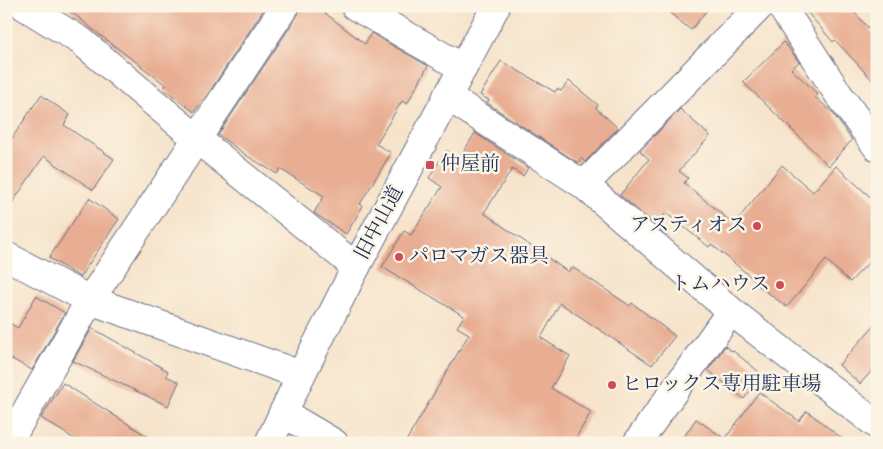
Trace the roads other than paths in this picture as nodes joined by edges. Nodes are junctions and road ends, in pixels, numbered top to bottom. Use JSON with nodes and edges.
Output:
{"nodes":[{"id":1,"x":24,"y":6,"type":"edge"},
{"id":2,"x":285,"y":6,"type":"edge"},
{"id":3,"x":355,"y":6,"type":"edge"},
{"id":4,"x":496,"y":6,"type":"edge"},
{"id":5,"x":760,"y":6,"type":"edge"},
{"id":6,"x":781,"y":6,"type":"edge"},
{"id":7,"x":463,"y":68,"type":"junction"},
{"id":8,"x":447,"y":96,"type":"junction"},
{"id":9,"x":196,"y":138,"type":"junction"},
{"id":10,"x":877,"y":147,"type":"edge"},
{"id":11,"x":584,"y":185,"type":"junction"},
{"id":12,"x":6,"y":256,"type":"edge"},
{"id":13,"x":356,"y":267,"type":"junction"},
{"id":14,"x":90,"y":300,"type":"junction"},
{"id":15,"x":731,"y":311,"type":"junction"},
{"id":16,"x":301,"y":375,"type":"junction"},
{"id":17,"x":283,"y":413,"type":"junction"},
{"id":18,"x":877,"y":425,"type":"edge"},
{"id":19,"x":8,"y":443,"type":"edge"},
{"id":20,"x":269,"y":443,"type":"edge"},
{"id":21,"x":334,"y":443,"type":"edge"},
{"id":22,"x":637,"y":443,"type":"edge"}],
"edges":[{"from":1,"to":9,"type":"street"},
{"from":2,"to":9,"type":"street"},
{"from":3,"to":7,"type":"street"},
{"from":4,"to":7,"type":"street","name":"旧中山道"},
{"from":5,"to":11,"type":"street"},
{"from":6,"to":10,"type":"street"},
{"from":7,"to":8,"type":"street","name":"旧中山道"},
{"from":8,"to":11,"type":"street"},
{"from":8,"to":13,"type":"street","name":"旧中山道"},
{"from":9,"to":13,"type":"street"},
{"from":9,"to":14,"type":"street"},
{"from":11,"to":15,"type":"street"},
{"from":12,"to":14,"type":"street"},
{"from":13,"to":16,"type":"street","name":"旧中山道"},
{"from":14,"to":16,"type":"street"},
{"from":14,"to":19,"type":"street"},
{"from":15,"to":18,"type":"street"},
{"from":15,"to":22,"type":"street"},
{"from":16,"to":17,"type":"street","name":"旧中山道"},
{"from":17,"to":20,"type":"street","name":"旧中山道"},
{"from":17,"to":21,"type":"street"}]}
